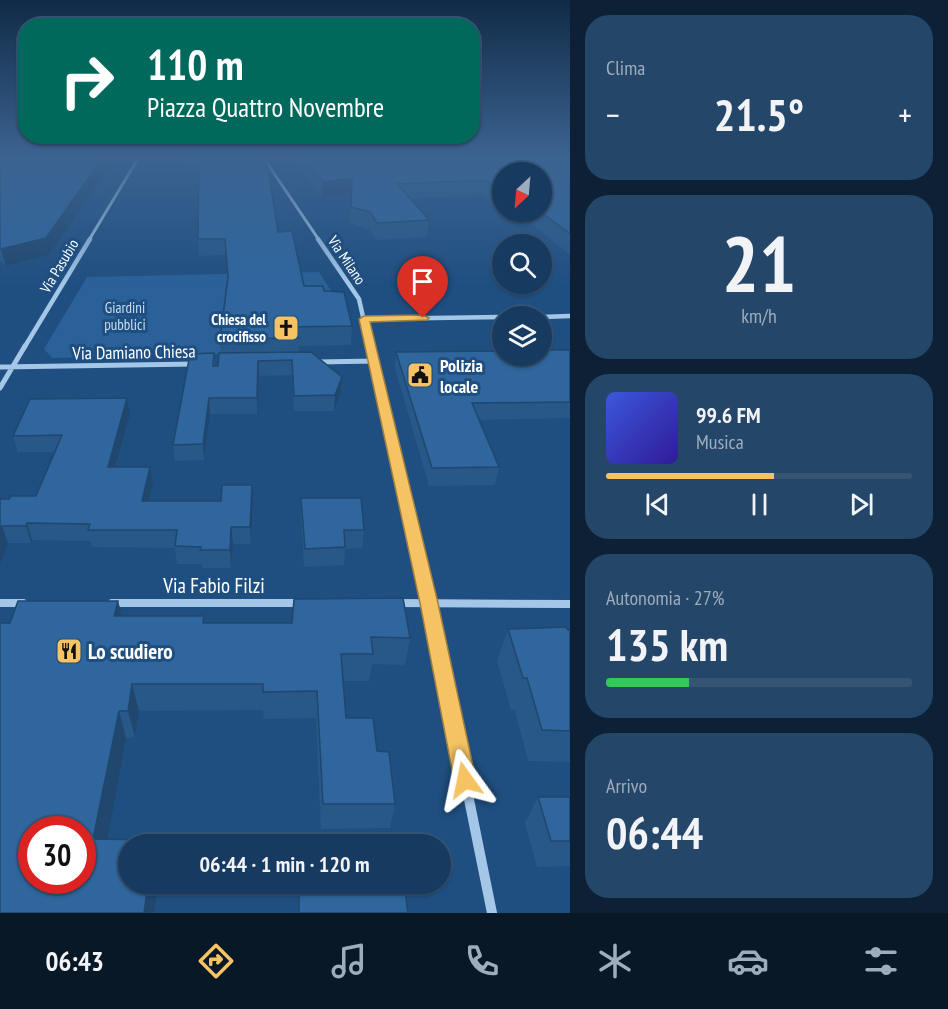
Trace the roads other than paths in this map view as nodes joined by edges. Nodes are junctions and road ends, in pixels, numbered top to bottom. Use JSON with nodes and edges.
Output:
{"nodes":[{"id":1,"x":113,"y":200,"type":"edge"},
{"id":2,"x":292,"y":200,"type":"edge"},
{"id":3,"x":570,"y":316,"type":"edge"},
{"id":4,"x":492,"y":317,"type":"edge"},
{"id":5,"x":552,"y":317,"type":"edge"},
{"id":6,"x":364,"y":319,"type":"junction"},
{"id":7,"x":376,"y":361,"type":"junction"},
{"id":8,"x":305,"y":362,"type":"edge"},
{"id":9,"x":199,"y":364,"type":"edge"},
{"id":10,"x":0,"y":367,"type":"edge"},
{"id":11,"x":11,"y":367,"type":"junction"},
{"id":12,"x":0,"y":388,"type":"edge"},
{"id":13,"x":0,"y":603,"type":"edge"},
{"id":14,"x":36,"y":603,"type":"edge"},
{"id":15,"x":107,"y":603,"type":"edge"},
{"id":16,"x":310,"y":603,"type":"edge"},
{"id":17,"x":393,"y":603,"type":"edge"},
{"id":18,"x":429,"y":603,"type":"junction"},
{"id":19,"x":570,"y":604,"type":"edge"},
{"id":20,"x":492,"y":913,"type":"edge"}],
"edges":[{"from":1,"to":11,"type":"street","name":"Via Pasubio"},
{"from":2,"to":6,"type":"street","name":"Via Milano"},
{"from":3,"to":5,"type":"street"},
{"from":4,"to":6,"type":"street"},
{"from":6,"to":7,"type":"street","name":"Via Milano"},
{"from":7,"to":8,"type":"street"},
{"from":7,"to":18,"type":"street","name":"Via Milano"},
{"from":9,"to":11,"type":"street","name":"Via Damiano Chiesa"},
{"from":10,"to":11,"type":"street","name":"Via Damiano Chiesa"},
{"from":11,"to":12,"type":"street","name":"Via Pasubio"},
{"from":13,"to":14,"type":"street"},
{"from":15,"to":16,"type":"street","name":"Via Fabio Filzi"},
{"from":17,"to":18,"type":"street"},
{"from":18,"to":19,"type":"street"},
{"from":18,"to":20,"type":"street","name":"Via Milano"}]}
